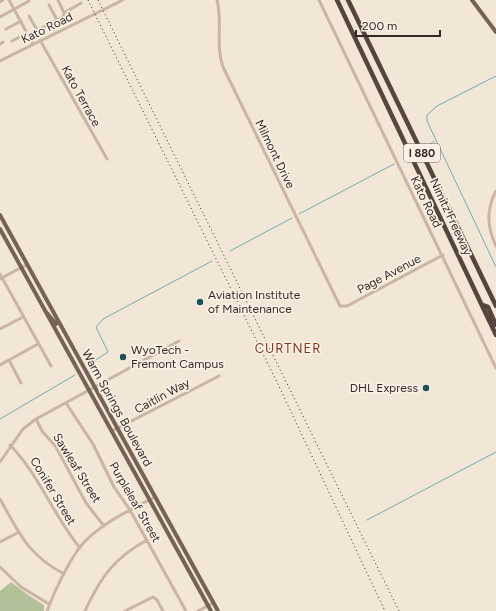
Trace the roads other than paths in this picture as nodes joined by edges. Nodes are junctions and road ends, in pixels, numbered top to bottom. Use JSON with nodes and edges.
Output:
{"nodes":[{"id":1,"x":3,"y":0,"type":"edge"},
{"id":2,"x":9,"y":0,"type":"edge"},
{"id":3,"x":58,"y":0,"type":"edge"},
{"id":4,"x":123,"y":0,"type":"edge"},
{"id":5,"x":217,"y":0,"type":"edge"},
{"id":6,"x":319,"y":0,"type":"edge"},
{"id":7,"x":337,"y":0,"type":"edge"},
{"id":8,"x":348,"y":0,"type":"edge"},
{"id":9,"x":472,"y":0,"type":"edge"},
{"id":10,"x":28,"y":1,"type":"dead end"},
{"id":11,"x":0,"y":2,"type":"edge"},
{"id":12,"x":81,"y":3,"type":"dead end"},
{"id":13,"x":49,"y":5,"type":"dead end"},
{"id":14,"x":14,"y":9,"type":"junction"},
{"id":15,"x":64,"y":13,"type":"junction"},
{"id":16,"x":29,"y":16,"type":"dead end"},
{"id":17,"x":0,"y":17,"type":"edge"},
{"id":18,"x":57,"y":20,"type":"junction"},
{"id":19,"x":21,"y":21,"type":"junction"},
{"id":20,"x":6,"y":29,"type":"dead end"},
{"id":21,"x":37,"y":30,"type":"junction"},
{"id":22,"x":496,"y":32,"type":"edge"},
{"id":23,"x":27,"y":34,"type":"junction"},
{"id":24,"x":40,"y":40,"type":"junction"},
{"id":25,"x":12,"y":41,"type":"dead end"},
{"id":26,"x":33,"y":44,"type":"junction"},
{"id":27,"x":0,"y":61,"type":"edge"},
{"id":28,"x":107,"y":159,"type":"dead end"},
{"id":29,"x":496,"y":191,"type":"edge"},
{"id":30,"x":0,"y":215,"type":"edge"},
{"id":31,"x":0,"y":229,"type":"edge"},
{"id":32,"x":496,"y":246,"type":"edge"},
{"id":33,"x":443,"y":255,"type":"junction"},
{"id":34,"x":26,"y":265,"type":"junction"},
{"id":35,"x":21,"y":268,"type":"junction"},
{"id":36,"x":1,"y":277,"type":"edge"},
{"id":37,"x":482,"y":305,"type":"junction"},
{"id":38,"x":496,"y":306,"type":"edge"},
{"id":39,"x":343,"y":307,"type":"joint"},
{"id":40,"x":45,"y":311,"type":"junction"},
{"id":41,"x":23,"y":317,"type":"junction"},
{"id":42,"x":496,"y":325,"type":"edge"},
{"id":43,"x":0,"y":329,"type":"edge"},
{"id":44,"x":63,"y":331,"type":"junction"},
{"id":45,"x":496,"y":335,"type":"edge"},
{"id":46,"x":179,"y":341,"type":"dead end"},
{"id":47,"x":38,"y":344,"type":"junction"},
{"id":48,"x":9,"y":360,"type":"junction"},
{"id":49,"x":0,"y":365,"type":"edge"},
{"id":50,"x":51,"y":366,"type":"dead end"},
{"id":51,"x":496,"y":368,"type":"edge"},
{"id":52,"x":219,"y":376,"type":"dead end"},
{"id":53,"x":21,"y":383,"type":"dead end"},
{"id":54,"x":95,"y":387,"type":"junction"},
{"id":55,"x":89,"y":390,"type":"junction"},
{"id":56,"x":66,"y":403,"type":"junction"},
{"id":57,"x":36,"y":419,"type":"junction"},
{"id":58,"x":118,"y":429,"type":"junction"},
{"id":59,"x":112,"y":431,"type":"junction"},
{"id":60,"x":10,"y":446,"type":"junction"},
{"id":61,"x":0,"y":462,"type":"edge"},
{"id":62,"x":155,"y":497,"type":"junction"},
{"id":63,"x":0,"y":499,"type":"edge"},
{"id":64,"x":150,"y":500,"type":"junction"},
{"id":65,"x":130,"y":510,"type":"junction"},
{"id":66,"x":104,"y":526,"type":"junction"},
{"id":67,"x":19,"y":532,"type":"junction"},
{"id":68,"x":146,"y":540,"type":"junction"},
{"id":69,"x":0,"y":542,"type":"edge"},
{"id":70,"x":80,"y":548,"type":"junction"},
{"id":71,"x":0,"y":566,"type":"edge"},
{"id":72,"x":64,"y":574,"type":"junction"},
{"id":73,"x":213,"y":603,"type":"junction"},
{"id":74,"x":49,"y":604,"type":"junction"},
{"id":75,"x":208,"y":606,"type":"junction"},
{"id":76,"x":47,"y":611,"type":"edge"},
{"id":77,"x":85,"y":611,"type":"edge"},
{"id":78,"x":125,"y":611,"type":"edge"},
{"id":79,"x":163,"y":611,"type":"edge"},
{"id":80,"x":186,"y":611,"type":"edge"},
{"id":81,"x":198,"y":611,"type":"edge"},
{"id":82,"x":211,"y":611,"type":"edge"},
{"id":83,"x":218,"y":611,"type":"edge"}],
"edges":[{"from":1,"to":11,"type":"street"},
{"from":2,"to":14,"type":"street"},
{"from":3,"to":15,"type":"street"},
{"from":4,"to":24,"type":"street","name":"Kato Road"},
{"from":5,"to":39,"type":"street","name":"Milmont Drive"},
{"from":6,"to":33,"type":"street","name":"Kato Road"},
{"from":7,"to":37,"type":"highway","name":"Nimitz Freeway","number":"I 880"},
{"from":8,"to":38,"type":"highway","name":"Nimitz Freeway","number":"I 880"},
{"from":9,"to":22,"type":"main road"},
{"from":10,"to":14,"type":"street"},
{"from":12,"to":15,"type":"street"},
{"from":13,"to":18,"type":"street"},
{"from":14,"to":17,"type":"street"},
{"from":14,"to":19,"type":"street"},
{"from":15,"to":18,"type":"street"},
{"from":16,"to":21,"type":"street"},
{"from":18,"to":21,"type":"street"},
{"from":19,"to":20,"type":"street"},
{"from":19,"to":23,"type":"street"},
{"from":21,"to":23,"type":"street"},
{"from":23,"to":25,"type":"street"},
{"from":23,"to":26,"type":"street"},
{"from":24,"to":26,"type":"street","name":"Kato Road"},
{"from":24,"to":28,"type":"street","name":"Kato Terrace"},
{"from":26,"to":27,"type":"street","name":"Kato Road"},
{"from":29,"to":32,"type":"street"},
{"from":30,"to":34,"type":"main road","name":"Warm Springs Boulevard"},
{"from":31,"to":35,"type":"main road","name":"Warm Springs Boulevard"},
{"from":33,"to":39,"type":"street","name":"Page Avenue"},
{"from":33,"to":51,"type":"street","name":"Kato Road"},
{"from":34,"to":35,"type":"street"},
{"from":34,"to":44,"type":"main road","name":"Warm Springs Boulevard"},
{"from":35,"to":36,"type":"street"},
{"from":35,"to":40,"type":"main road","name":"Warm Springs Boulevard"},
{"from":36,"to":41,"type":"street"},
{"from":37,"to":42,"type":"highway","number":"I 880"},
{"from":37,"to":45,"type":"highway","name":"Nimitz Freeway","number":"I 880"},
{"from":40,"to":44,"type":"main road"},
{"from":40,"to":55,"type":"main road","name":"Warm Springs Boulevard"},
{"from":41,"to":43,"type":"street"},
{"from":41,"to":47,"type":"street"},
{"from":44,"to":54,"type":"main road","name":"Warm Springs Boulevard"},
{"from":46,"to":54,"type":"street"},
{"from":47,"to":48,"type":"street"},
{"from":47,"to":50,"type":"street"},
{"from":48,"to":49,"type":"street"},
{"from":48,"to":53,"type":"street"},
{"from":52,"to":58,"type":"street","name":"Caitlin Way"},
{"from":54,"to":55,"type":"street"},
{"from":54,"to":58,"type":"main road","name":"Warm Springs Boulevard"},
{"from":55,"to":56,"type":"street"},
{"from":55,"to":59,"type":"main road","name":"Warm Springs Boulevard"},
{"from":56,"to":57,"type":"street"},
{"from":56,"to":65,"type":"street","name":"Purpleleaf Street"},
{"from":57,"to":60,"type":"street"},
{"from":57,"to":66,"type":"street","name":"Sawleaf Street"},
{"from":58,"to":59,"type":"street","name":"Caitlin Way"},
{"from":58,"to":62,"type":"main road","name":"Warm Springs Boulevard"},
{"from":59,"to":64,"type":"main road","name":"Warm Springs Boulevard"},
{"from":60,"to":61,"type":"street"},
{"from":60,"to":70,"type":"street","name":"Conifer Street"},
{"from":62,"to":64,"type":"street"},
{"from":62,"to":73,"type":"main road","name":"Warm Springs Boulevard"},
{"from":63,"to":67,"type":"street"},
{"from":64,"to":65,"type":"street"},
{"from":64,"to":75,"type":"main road","name":"Warm Springs Boulevard"},
{"from":65,"to":66,"type":"street"},
{"from":65,"to":68,"type":"street","name":"Purpleleaf Street"},
{"from":66,"to":70,"type":"street"},
{"from":67,"to":69,"type":"street"},
{"from":67,"to":72,"type":"street"},
{"from":68,"to":77,"type":"street"},
{"from":68,"to":80,"type":"street","name":"Purpleleaf Street"},
{"from":70,"to":72,"type":"street"},
{"from":71,"to":74,"type":"street"},
{"from":72,"to":74,"type":"street"},
{"from":73,"to":75,"type":"street"},
{"from":73,"to":83,"type":"main road","name":"Warm Springs Boulevard"},
{"from":74,"to":76,"type":"street"},
{"from":75,"to":81,"type":"street"},
{"from":75,"to":82,"type":"main road","name":"Warm Springs Boulevard"},
{"from":78,"to":79,"type":"street"}]}
